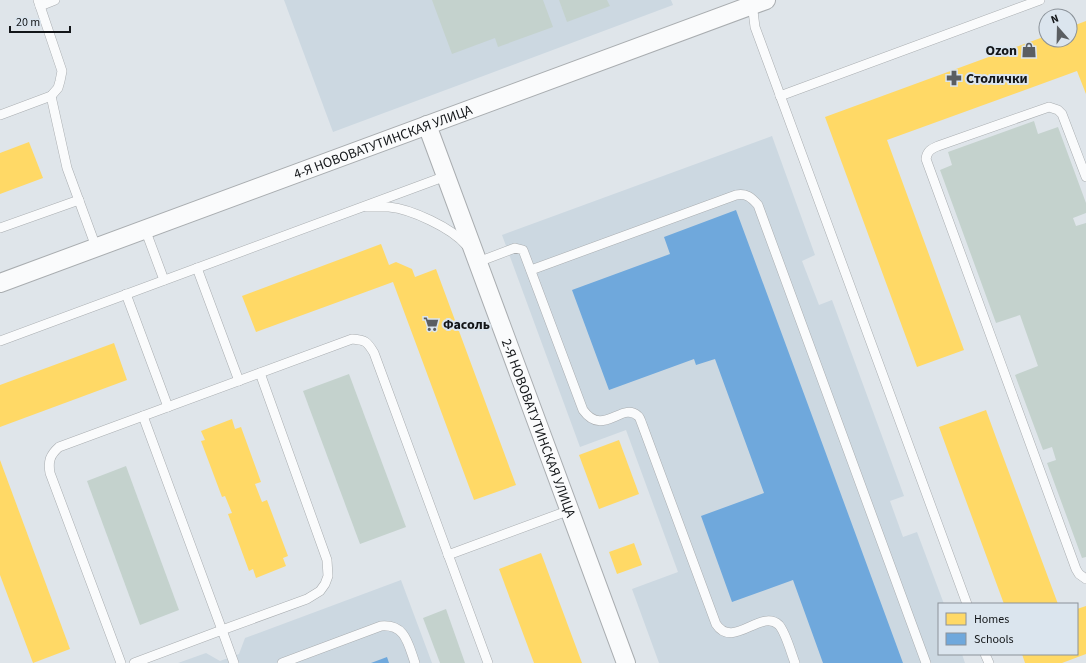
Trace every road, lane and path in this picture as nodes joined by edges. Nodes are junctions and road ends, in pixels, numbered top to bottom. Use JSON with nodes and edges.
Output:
{"nodes":[{"id":1,"x":55,"y":0,"type":"edge"},
{"id":2,"x":1040,"y":0,"type":"edge"},
{"id":3,"x":756,"y":2,"type":"edge"},
{"id":4,"x":39,"y":3,"type":"edge"},
{"id":5,"x":51,"y":96,"type":"junction"},
{"id":6,"x":780,"y":96,"type":"junction"},
{"id":7,"x":0,"y":115,"type":"edge"},
{"id":8,"x":427,"y":125,"type":"junction"},
{"id":9,"x":446,"y":176,"type":"junction"},
{"id":10,"x":1086,"y":178,"type":"edge"},
{"id":11,"x":79,"y":200,"type":"junction"},
{"id":12,"x":362,"y":207,"type":"junction"},
{"id":13,"x":0,"y":228,"type":"edge"},
{"id":14,"x":145,"y":229,"type":"junction"},
{"id":15,"x":96,"y":247,"type":"junction"},
{"id":16,"x":477,"y":260,"type":"junction"},
{"id":17,"x":197,"y":268,"type":"junction"},
{"id":18,"x":531,"y":270,"type":"junction"},
{"id":19,"x":164,"y":280,"type":"junction"},
{"id":20,"x":0,"y":283,"type":"edge"},
{"id":21,"x":126,"y":294,"type":"junction"},
{"id":22,"x":0,"y":341,"type":"edge"},
{"id":23,"x":260,"y":373,"type":"junction"},
{"id":24,"x":239,"y":381,"type":"junction"},
{"id":25,"x":168,"y":407,"type":"junction"},
{"id":26,"x":143,"y":416,"type":"junction"},
{"id":27,"x":570,"y":510,"type":"junction"},
{"id":28,"x":448,"y":555,"type":"junction"},
{"id":29,"x":1086,"y":579,"type":"edge"},
{"id":30,"x":967,"y":603,"type":"edge"},
{"id":31,"x":222,"y":630,"type":"junction"},
{"id":32,"x":121,"y":663,"type":"edge"},
{"id":33,"x":134,"y":663,"type":"edge"},
{"id":34,"x":234,"y":663,"type":"edge"},
{"id":35,"x":282,"y":663,"type":"edge"},
{"id":36,"x":415,"y":663,"type":"edge"},
{"id":37,"x":488,"y":663,"type":"edge"},
{"id":38,"x":626,"y":663,"type":"edge"},
{"id":39,"x":794,"y":663,"type":"edge"},
{"id":40,"x":926,"y":663,"type":"edge"}],
"edges":[{"from":1,"to":4,"type":"lane"},
{"from":2,"to":6,"type":"lane"},
{"from":3,"to":6,"type":"lane"},
{"from":3,"to":8,"type":"street","name":"4-Я НОВОВАТУТИНСКАЯ УЛИЦА"},
{"from":4,"to":5,"type":"lane"},
{"from":5,"to":7,"type":"lane"},
{"from":5,"to":11,"type":"lane"},
{"from":6,"to":30,"type":"lane"},
{"from":8,"to":9,"type":"street","name":"2-Я НОВОВАТУТИНСКАЯ УЛИЦА"},
{"from":8,"to":14,"type":"street","name":"4-Я НОВОВАТУТИНСКАЯ УЛИЦА"},
{"from":9,"to":12,"type":"lane"},
{"from":9,"to":16,"type":"street","name":"2-Я НОВОВАТУТИНСКАЯ УЛИЦА"},
{"from":10,"to":29,"type":"lane"},
{"from":11,"to":13,"type":"lane"},
{"from":11,"to":15,"type":"lane"},
{"from":12,"to":16,"type":"lane"},
{"from":12,"to":17,"type":"lane"},
{"from":14,"to":15,"type":"street","name":"4-Я НОВОВАТУТИНСКАЯ УЛИЦА"},
{"from":14,"to":19,"type":"lane"},
{"from":15,"to":20,"type":"street","name":"4-Я НОВОВАТУТИНСКАЯ УЛИЦА"},
{"from":16,"to":18,"type":"lane"},
{"from":16,"to":27,"type":"street","name":"2-Я НОВОВАТУТИНСКАЯ УЛИЦА"},
{"from":17,"to":19,"type":"lane"},
{"from":17,"to":24,"type":"lane"},
{"from":18,"to":39,"type":"lane"},
{"from":18,"to":40,"type":"lane"},
{"from":19,"to":21,"type":"lane"},
{"from":21,"to":22,"type":"lane"},
{"from":21,"to":25,"type":"lane"},
{"from":23,"to":24,"type":"lane"},
{"from":23,"to":28,"type":"lane"},
{"from":23,"to":31,"type":"lane"},
{"from":24,"to":25,"type":"lane"},
{"from":25,"to":26,"type":"lane"},
{"from":26,"to":31,"type":"lane"},
{"from":26,"to":32,"type":"lane"},
{"from":27,"to":28,"type":"lane"},
{"from":27,"to":38,"type":"street","name":"2-Я НОВОВАТУТИНСКАЯ УЛИЦА"},
{"from":28,"to":37,"type":"lane"},
{"from":31,"to":33,"type":"lane"},
{"from":31,"to":34,"type":"lane"},
{"from":35,"to":36,"type":"lane"}]}
